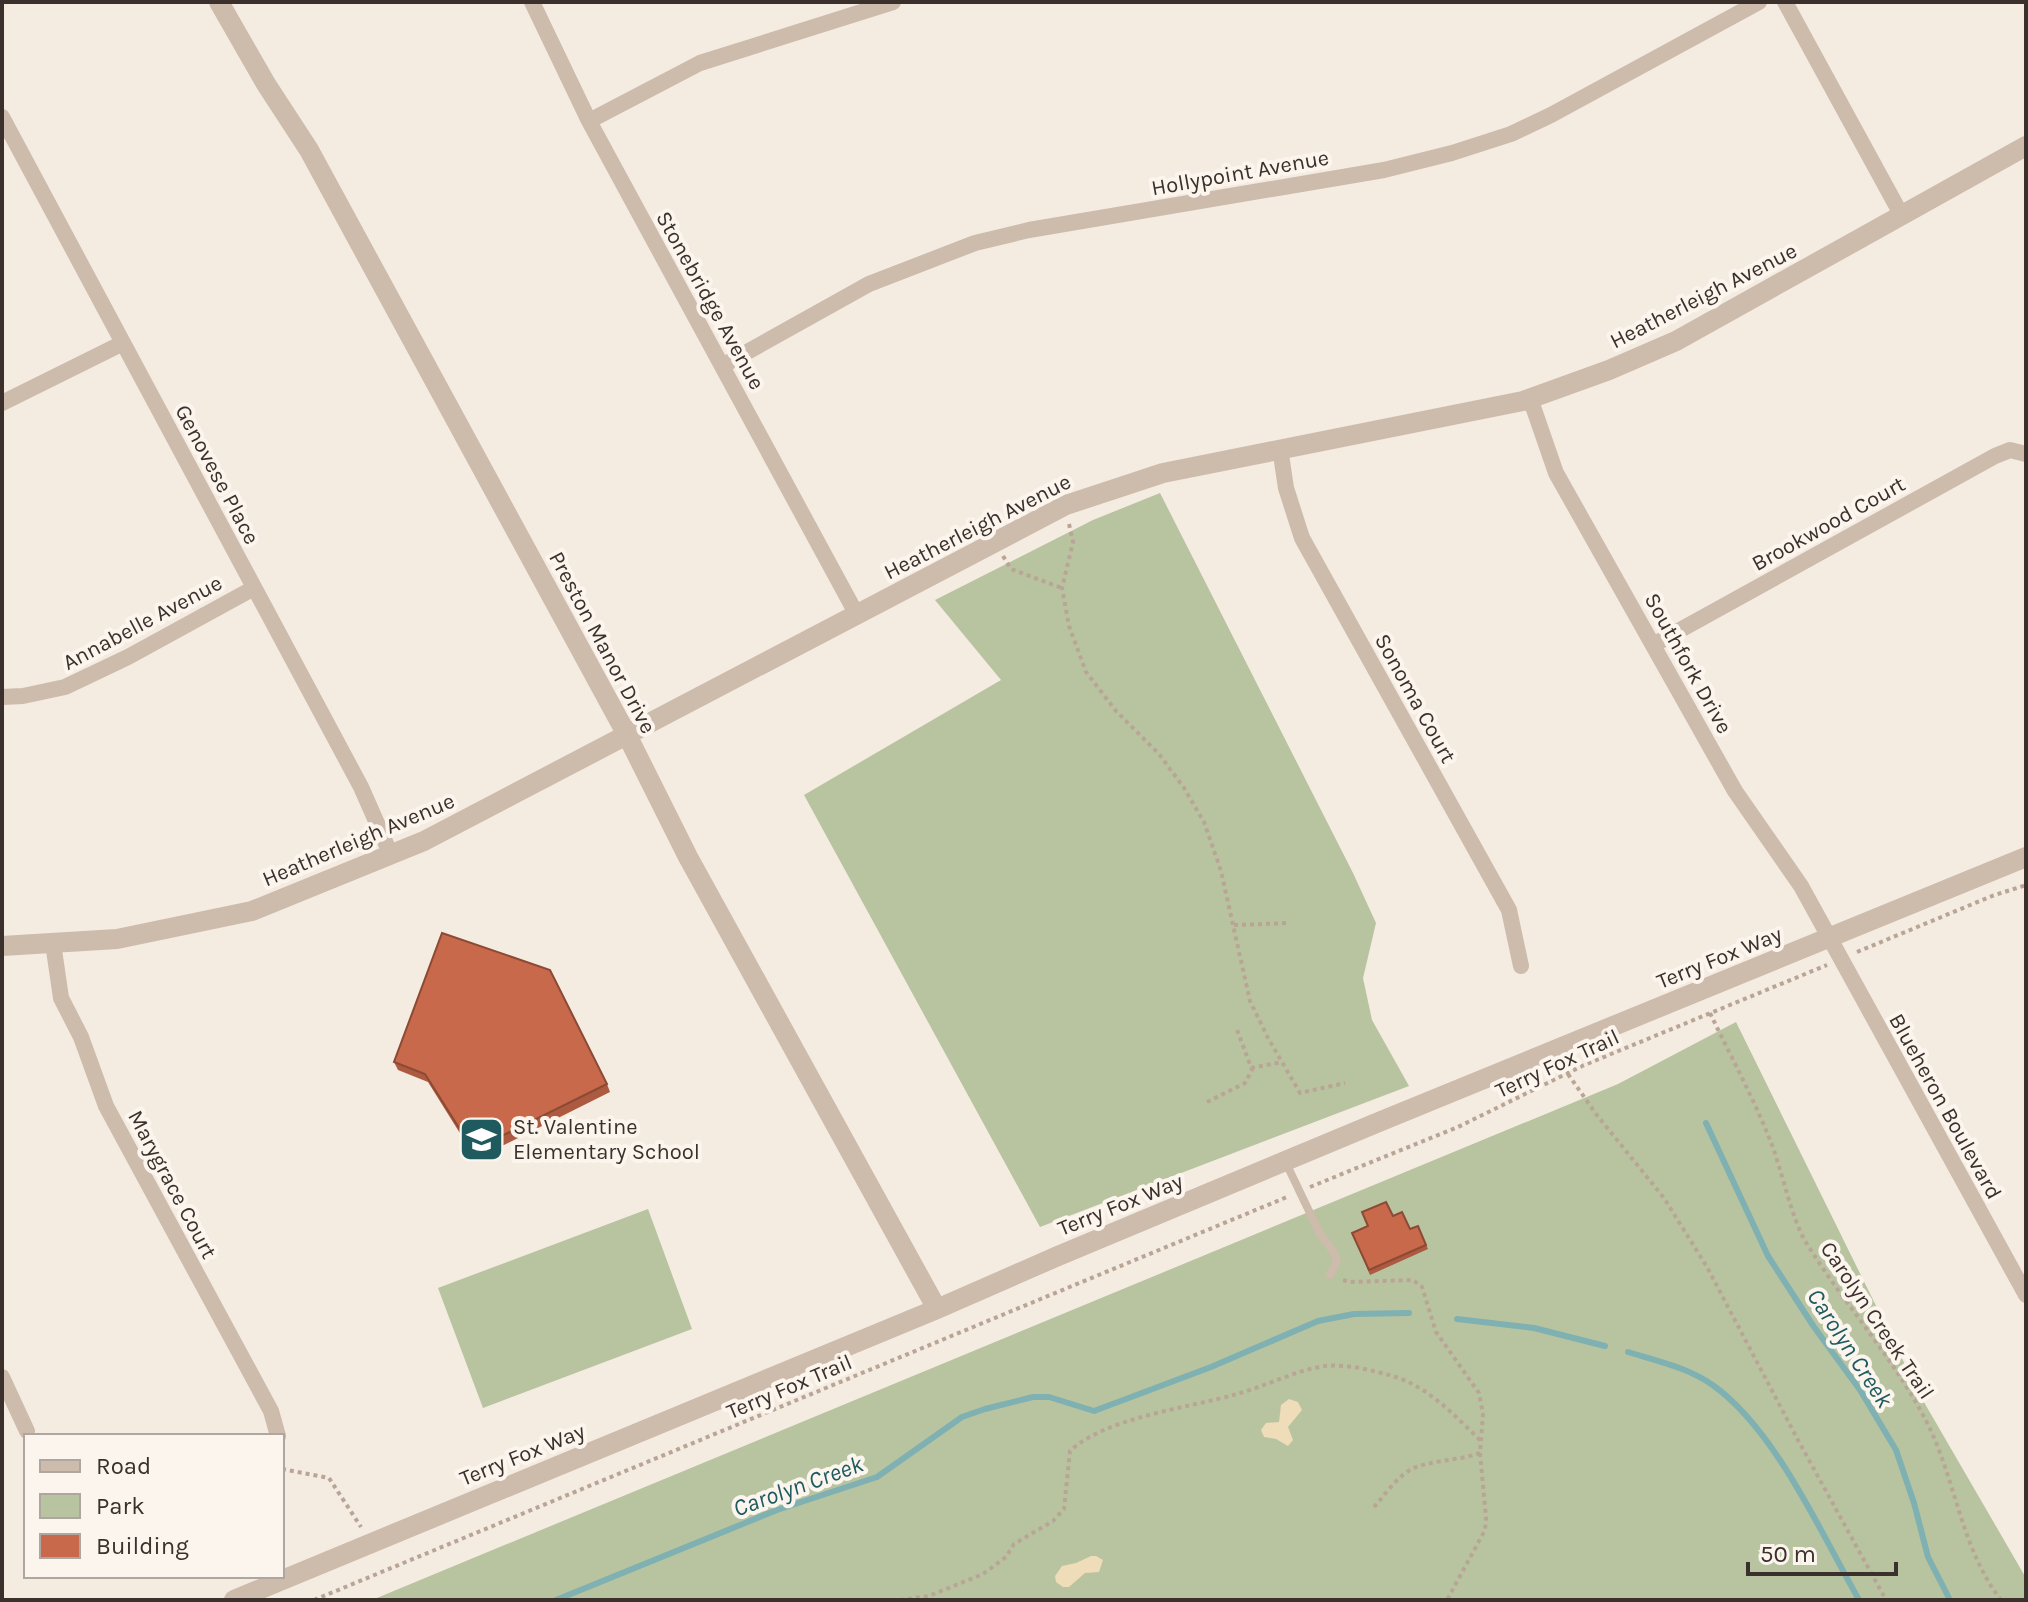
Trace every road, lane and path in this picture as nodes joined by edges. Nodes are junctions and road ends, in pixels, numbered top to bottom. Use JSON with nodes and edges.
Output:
{"nodes":[{"id":1,"x":219,"y":2,"type":"edge"},
{"id":2,"x":532,"y":2,"type":"edge"},
{"id":3,"x":893,"y":2,"type":"edge"},
{"id":4,"x":1759,"y":2,"type":"edge"},
{"id":5,"x":1785,"y":2,"type":"edge"},
{"id":6,"x":589,"y":121,"type":"junction"},
{"id":7,"x":4,"y":126,"type":"edge"},
{"id":8,"x":2026,"y":146,"type":"edge"},
{"id":9,"x":1902,"y":216,"type":"junction"},
{"id":10,"x":123,"y":343,"type":"junction"},
{"id":11,"x":722,"y":366,"type":"junction"},
{"id":12,"x":1530,"y":398,"type":"junction"},
{"id":13,"x":2,"y":403,"type":"edge"},
{"id":14,"x":1280,"y":448,"type":"junction"},
{"id":15,"x":2026,"y":454,"type":"edge"},
{"id":16,"x":1066,"y":505,"type":"junction"},
{"id":17,"x":995,"y":542,"type":"junction"},
{"id":18,"x":254,"y":588,"type":"junction"},
{"id":19,"x":1062,"y":588,"type":"junction"},
{"id":20,"x":857,"y":615,"type":"junction"},
{"id":21,"x":1653,"y":645,"type":"junction"},
{"id":22,"x":2,"y":697,"type":"edge"},
{"id":23,"x":627,"y":735,"type":"junction"},
{"id":24,"x":391,"y":855,"type":"junction"},
{"id":25,"x":2026,"y":857,"type":"edge"},
{"id":26,"x":2026,"y":885,"type":"edge"},
{"id":27,"x":1289,"y":923,"type":"dead end"},
{"id":28,"x":1234,"y":925,"type":"junction"},
{"id":29,"x":1828,"y":939,"type":"junction"},
{"id":30,"x":53,"y":943,"type":"junction"},
{"id":31,"x":2,"y":946,"type":"edge"},
{"id":32,"x":1872,"y":946,"type":"dead end"},
{"id":33,"x":1521,"y":966,"type":"dead end"},
{"id":34,"x":1812,"y":971,"type":"dead end"},
{"id":35,"x":1710,"y":1013,"type":"junction"},
{"id":36,"x":1236,"y":1027,"type":"dead end"},
{"id":37,"x":1556,"y":1050,"type":"junction"},
{"id":38,"x":1282,"y":1062,"type":"junction"},
{"id":39,"x":1251,"y":1068,"type":"junction"},
{"id":40,"x":1567,"y":1073,"type":"junction"},
{"id":41,"x":1345,"y":1083,"type":"dead end"},
{"id":42,"x":1207,"y":1102,"type":"dead end"},
{"id":43,"x":1286,"y":1162,"type":"junction"},
{"id":44,"x":1315,"y":1185,"type":"dead end"},
{"id":45,"x":1277,"y":1201,"type":"dead end"},
{"id":46,"x":1330,"y":1275,"type":"joint"},
{"id":47,"x":2026,"y":1295,"type":"edge"},
{"id":48,"x":937,"y":1309,"type":"junction"},
{"id":49,"x":2,"y":1377,"type":"edge"},
{"id":50,"x":27,"y":1431,"type":"dead end"},
{"id":51,"x":277,"y":1434,"type":"edge"},
{"id":52,"x":1481,"y":1441,"type":"junction"},
{"id":53,"x":1480,"y":1453,"type":"junction"},
{"id":54,"x":284,"y":1469,"type":"edge"},
{"id":55,"x":1374,"y":1507,"type":"dead end"},
{"id":56,"x":371,"y":1542,"type":"junction"},
{"id":57,"x":234,"y":1600,"type":"edge"},
{"id":58,"x":314,"y":1600,"type":"edge"},
{"id":59,"x":900,"y":1600,"type":"edge"},
{"id":60,"x":1447,"y":1600,"type":"edge"},
{"id":61,"x":1886,"y":1600,"type":"edge"},
{"id":62,"x":2001,"y":1600,"type":"edge"}],
"edges":[{"from":1,"to":23,"type":"street","name":"Preston Manor Drive"},
{"from":2,"to":6,"type":"street","name":"Stonebridge Avenue"},
{"from":3,"to":6,"type":"street"},
{"from":4,"to":11,"type":"street","name":"Hollypoint Avenue"},
{"from":5,"to":9,"type":"street"},
{"from":6,"to":11,"type":"street","name":"Stonebridge Avenue"},
{"from":7,"to":10,"type":"street","name":"Genovese Place"},
{"from":8,"to":9,"type":"street","name":"Heatherleigh Avenue"},
{"from":9,"to":12,"type":"street","name":"Heatherleigh Avenue"},
{"from":10,"to":13,"type":"street"},
{"from":10,"to":18,"type":"street","name":"Genovese Place"},
{"from":11,"to":20,"type":"street","name":"Stonebridge Avenue"},
{"from":12,"to":14,"type":"street","name":"Heatherleigh Avenue"},
{"from":12,"to":21,"type":"street","name":"Southfork Drive"},
{"from":14,"to":16,"type":"street","name":"Heatherleigh Avenue"},
{"from":14,"to":33,"type":"street","name":"Sonoma Court"},
{"from":15,"to":21,"type":"street","name":"Brookwood Court"},
{"from":16,"to":17,"type":"street","name":"Heatherleigh Avenue"},
{"from":16,"to":19,"type":"path"},
{"from":17,"to":19,"type":"path"},
{"from":17,"to":20,"type":"street","name":"Heatherleigh Avenue"},
{"from":18,"to":22,"type":"street","name":"Annabelle Avenue"},
{"from":18,"to":24,"type":"street","name":"Genovese Place"},
{"from":19,"to":28,"type":"path"},
{"from":20,"to":23,"type":"street","name":"Heatherleigh Avenue"},
{"from":21,"to":29,"type":"street","name":"Southfork Drive"},
{"from":23,"to":24,"type":"street","name":"Heatherleigh Avenue"},
{"from":23,"to":48,"type":"street","name":"Preston Manor Drive"},
{"from":24,"to":30,"type":"street","name":"Heatherleigh Avenue"},
{"from":25,"to":29,"type":"street","name":"Terry Fox Way"},
{"from":26,"to":32,"type":"path"},
{"from":27,"to":28,"type":"path"},
{"from":28,"to":38,"type":"path"},
{"from":29,"to":37,"type":"street","name":"Terry Fox Way"},
{"from":29,"to":47,"type":"street","name":"Blueheron Boulevard"},
{"from":30,"to":31,"type":"street","name":"Heatherleigh Avenue"},
{"from":30,"to":51,"type":"street","name":"Marygrace Court"},
{"from":34,"to":35,"type":"path","name":"Terry Fox Trail"},
{"from":35,"to":40,"type":"path","name":"Terry Fox Trail"},
{"from":35,"to":62,"type":"path","name":"Carolyn Creek Trail"},
{"from":36,"to":39,"type":"path"},
{"from":37,"to":40,"type":"path"},
{"from":37,"to":43,"type":"street","name":"Terry Fox Way"},
{"from":38,"to":39,"type":"path"},
{"from":38,"to":41,"type":"path"},
{"from":39,"to":42,"type":"path"},
{"from":40,"to":44,"type":"path","name":"Terry Fox Trail"},
{"from":40,"to":61,"type":"path"},
{"from":43,"to":46,"type":"lane"},
{"from":43,"to":48,"type":"street","name":"Terry Fox Way"},
{"from":45,"to":58,"type":"path","name":"Terry Fox Trail"},
{"from":46,"to":52,"type":"path"},
{"from":48,"to":56,"type":"street","name":"Terry Fox Way"},
{"from":49,"to":50,"type":"street"},
{"from":52,"to":53,"type":"path"},
{"from":52,"to":59,"type":"path"},
{"from":53,"to":55,"type":"path"},
{"from":53,"to":60,"type":"path"},
{"from":54,"to":56,"type":"path"},
{"from":56,"to":57,"type":"street","name":"Terry Fox Way"}]}
